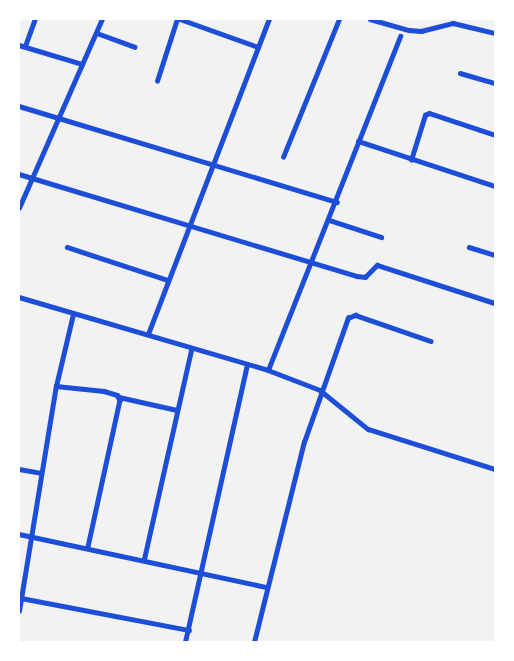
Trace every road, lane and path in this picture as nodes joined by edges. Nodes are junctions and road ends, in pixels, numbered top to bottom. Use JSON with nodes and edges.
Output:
{"nodes":[{"id":1,"x":35,"y":19,"type":"edge"},
{"id":2,"x":102,"y":19,"type":"edge"},
{"id":3,"x":179,"y":19,"type":"edge"},
{"id":4,"x":270,"y":19,"type":"edge"},
{"id":5,"x":339,"y":19,"type":"edge"},
{"id":6,"x":370,"y":19,"type":"edge"},
{"id":7,"x":453,"y":21,"type":"edge"},
{"id":8,"x":97,"y":33,"type":"junction"},
{"id":9,"x":401,"y":33,"type":"junction"},
{"id":10,"x":495,"y":33,"type":"edge"},
{"id":11,"x":19,"y":45,"type":"edge"},
{"id":12,"x":25,"y":46,"type":"junction"},
{"id":13,"x":135,"y":47,"type":"dead end"},
{"id":14,"x":258,"y":47,"type":"junction"},
{"id":15,"x":82,"y":64,"type":"junction"},
{"id":16,"x":460,"y":72,"type":"dead end"},
{"id":17,"x":157,"y":81,"type":"dead end"},
{"id":18,"x":495,"y":83,"type":"edge"},
{"id":19,"x":19,"y":106,"type":"edge"},
{"id":20,"x":58,"y":118,"type":"junction"},
{"id":21,"x":495,"y":135,"type":"edge"},
{"id":22,"x":358,"y":141,"type":"junction"},
{"id":23,"x":283,"y":158,"type":"dead end"},
{"id":24,"x":411,"y":160,"type":"junction"},
{"id":25,"x":212,"y":166,"type":"junction"},
{"id":26,"x":19,"y":174,"type":"edge"},
{"id":27,"x":33,"y":178,"type":"junction"},
{"id":28,"x":495,"y":186,"type":"edge"},
{"id":29,"x":336,"y":202,"type":"junction"},
{"id":30,"x":19,"y":208,"type":"edge"},
{"id":31,"x":328,"y":220,"type":"junction"},
{"id":32,"x":189,"y":225,"type":"junction"},
{"id":33,"x":381,"y":237,"type":"dead end"},
{"id":34,"x":67,"y":247,"type":"dead end"},
{"id":35,"x":469,"y":247,"type":"dead end"},
{"id":36,"x":495,"y":254,"type":"edge"},
{"id":37,"x":312,"y":262,"type":"junction"},
{"id":38,"x":168,"y":280,"type":"junction"},
{"id":39,"x":19,"y":297,"type":"edge"},
{"id":40,"x":495,"y":303,"type":"edge"},
{"id":41,"x":73,"y":314,"type":"junction"},
{"id":42,"x":148,"y":334,"type":"junction"},
{"id":43,"x":431,"y":341,"type":"dead end"},
{"id":44,"x":191,"y":350,"type":"junction"},
{"id":45,"x":247,"y":365,"type":"junction"},
{"id":46,"x":268,"y":370,"type":"junction"},
{"id":47,"x":56,"y":386,"type":"junction"},
{"id":48,"x":320,"y":390,"type":"junction"},
{"id":49,"x":118,"y":396,"type":"junction"},
{"id":50,"x":177,"y":410,"type":"junction"},
{"id":51,"x":19,"y":469,"type":"edge"},
{"id":52,"x":495,"y":469,"type":"edge"},
{"id":53,"x":41,"y":473,"type":"junction"},
{"id":54,"x":19,"y":534,"type":"edge"},
{"id":55,"x":33,"y":537,"type":"junction"},
{"id":56,"x":88,"y":547,"type":"junction"},
{"id":57,"x":144,"y":559,"type":"junction"},
{"id":58,"x":199,"y":573,"type":"junction"},
{"id":59,"x":267,"y":587,"type":"junction"},
{"id":60,"x":21,"y":598,"type":"junction"},
{"id":61,"x":19,"y":611,"type":"edge"},
{"id":62,"x":189,"y":630,"type":"junction"},
{"id":63,"x":185,"y":642,"type":"edge"},
{"id":64,"x":254,"y":642,"type":"edge"}],
"edges":[{"from":1,"to":12,"type":"street"},
{"from":2,"to":8,"type":"street"},
{"from":3,"to":14,"type":"street"},
{"from":3,"to":17,"type":"street"},
{"from":4,"to":14,"type":"street"},
{"from":5,"to":23,"type":"street"},
{"from":6,"to":9,"type":"street"},
{"from":7,"to":9,"type":"street"},
{"from":7,"to":10,"type":"street"},
{"from":8,"to":13,"type":"street"},
{"from":8,"to":15,"type":"street"},
{"from":9,"to":22,"type":"street"},
{"from":11,"to":12,"type":"street"},
{"from":12,"to":15,"type":"street"},
{"from":14,"to":25,"type":"street"},
{"from":15,"to":20,"type":"street"},
{"from":16,"to":18,"type":"street"},
{"from":19,"to":20,"type":"street"},
{"from":20,"to":25,"type":"street"},
{"from":20,"to":27,"type":"street"},
{"from":21,"to":24,"type":"street"},
{"from":22,"to":24,"type":"street"},
{"from":22,"to":29,"type":"street"},
{"from":24,"to":28,"type":"street"},
{"from":25,"to":29,"type":"street"},
{"from":25,"to":32,"type":"street"},
{"from":26,"to":27,"type":"street"},
{"from":27,"to":30,"type":"street"},
{"from":27,"to":32,"type":"street"},
{"from":29,"to":31,"type":"street"},
{"from":31,"to":33,"type":"street"},
{"from":31,"to":37,"type":"street"},
{"from":32,"to":37,"type":"street"},
{"from":32,"to":38,"type":"street"},
{"from":34,"to":38,"type":"street"},
{"from":35,"to":36,"type":"street"},
{"from":37,"to":40,"type":"street"},
{"from":37,"to":46,"type":"street"},
{"from":38,"to":42,"type":"street"},
{"from":39,"to":41,"type":"street"},
{"from":41,"to":42,"type":"street"},
{"from":41,"to":47,"type":"street"},
{"from":42,"to":44,"type":"street"},
{"from":43,"to":48,"type":"street"},
{"from":44,"to":45,"type":"street"},
{"from":44,"to":50,"type":"street"},
{"from":45,"to":46,"type":"street"},
{"from":45,"to":58,"type":"street"},
{"from":46,"to":48,"type":"street"},
{"from":47,"to":49,"type":"street"},
{"from":47,"to":53,"type":"street"},
{"from":48,"to":52,"type":"street"},
{"from":48,"to":59,"type":"street"},
{"from":49,"to":50,"type":"street"},
{"from":49,"to":56,"type":"street"},
{"from":50,"to":57,"type":"street"},
{"from":51,"to":53,"type":"street"},
{"from":53,"to":55,"type":"street"},
{"from":54,"to":55,"type":"street"},
{"from":55,"to":56,"type":"street"},
{"from":55,"to":60,"type":"street"},
{"from":56,"to":57,"type":"street"},
{"from":57,"to":58,"type":"street"},
{"from":58,"to":59,"type":"street"},
{"from":58,"to":62,"type":"street"},
{"from":59,"to":64,"type":"street"},
{"from":60,"to":61,"type":"street"},
{"from":60,"to":62,"type":"street"},
{"from":62,"to":63,"type":"street"}]}
